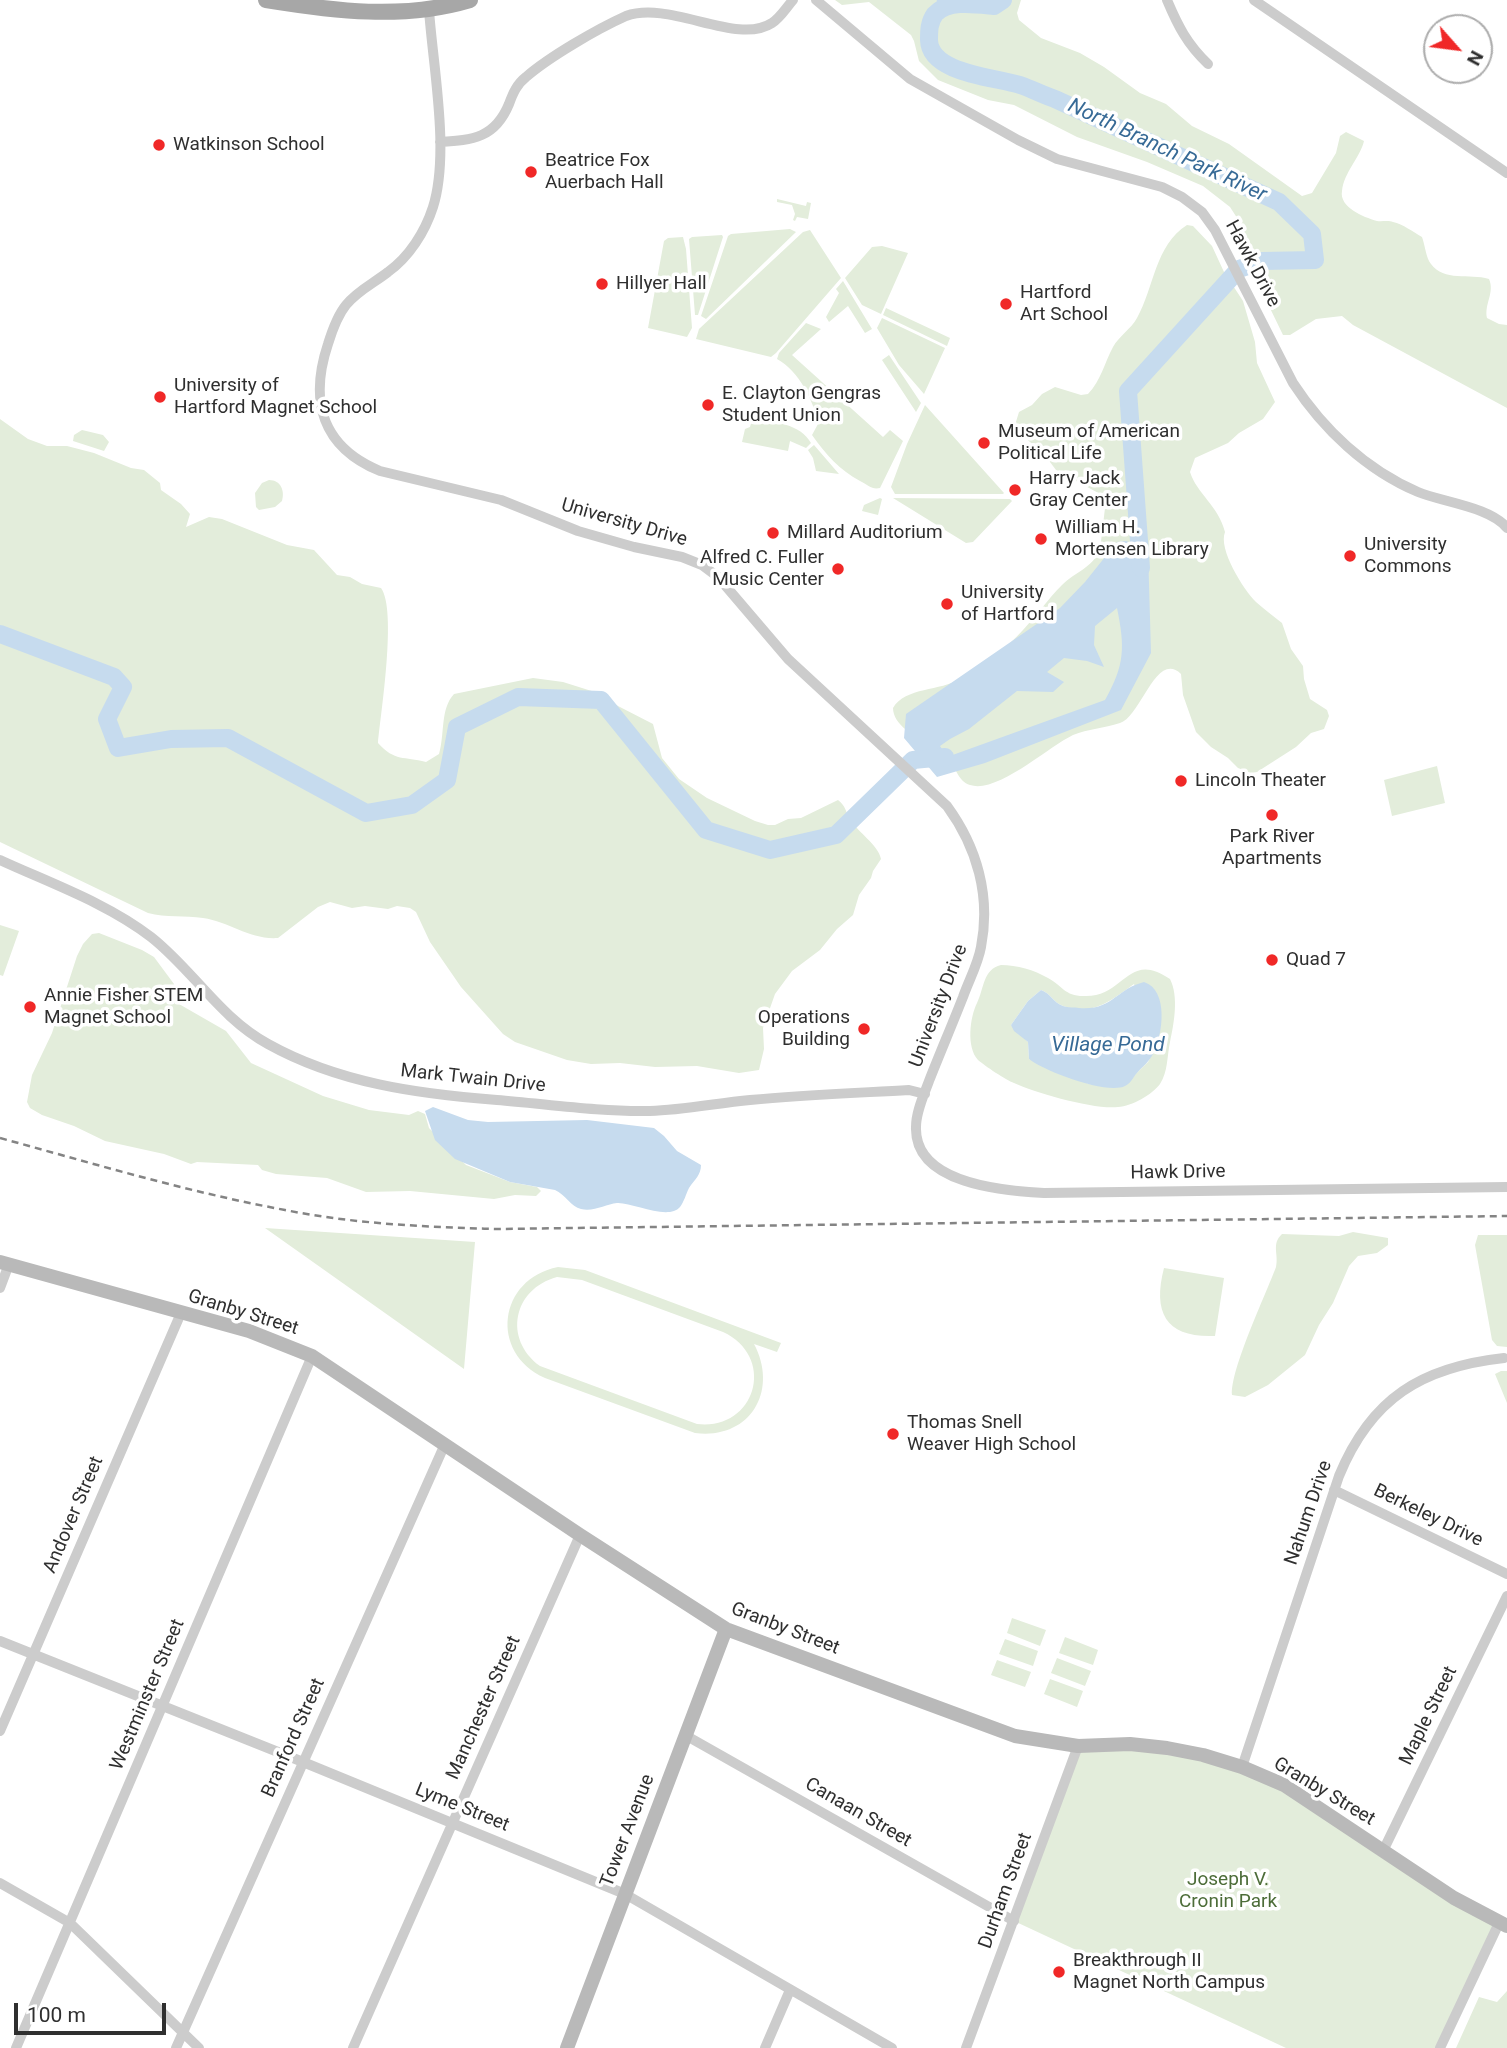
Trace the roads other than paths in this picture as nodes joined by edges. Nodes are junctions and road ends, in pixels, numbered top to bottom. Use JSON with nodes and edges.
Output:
{"nodes":[{"id":1,"x":266,"y":0,"type":"edge"},
{"id":2,"x":470,"y":0,"type":"edge"},
{"id":3,"x":793,"y":0,"type":"edge"},
{"id":4,"x":816,"y":0,"type":"edge"},
{"id":5,"x":1167,"y":0,"type":"edge"},
{"id":6,"x":1254,"y":0,"type":"edge"},
{"id":7,"x":429,"y":10,"type":"junction"},
{"id":8,"x":1208,"y":64,"type":"dead end"},
{"id":9,"x":440,"y":142,"type":"junction"},
{"id":10,"x":1507,"y":173,"type":"edge"},
{"id":11,"x":1507,"y":528,"type":"edge"},
{"id":12,"x":0,"y":860,"type":"edge"},
{"id":13,"x":925,"y":1094,"type":"junction"},
{"id":14,"x":1507,"y":1187,"type":"edge"},
{"id":15,"x":5,"y":1263,"type":"edge"},
{"id":16,"x":0,"y":1288,"type":"edge"},
{"id":17,"x":181,"y":1313,"type":"junction"},
{"id":18,"x":312,"y":1356,"type":"junction"},
{"id":19,"x":1504,"y":1358,"type":"dead end"},
{"id":20,"x":445,"y":1444,"type":"junction"},
{"id":21,"x":1334,"y":1490,"type":"junction"},
{"id":22,"x":580,"y":1535,"type":"junction"},
{"id":23,"x":1507,"y":1574,"type":"edge"},
{"id":24,"x":1507,"y":1596,"type":"edge"},
{"id":25,"x":726,"y":1629,"type":"junction"},
{"id":26,"x":0,"y":1641,"type":"edge"},
{"id":27,"x":34,"y":1653,"type":"junction"},
{"id":28,"x":162,"y":1705,"type":"junction"},
{"id":29,"x":0,"y":1731,"type":"edge"},
{"id":30,"x":685,"y":1735,"type":"junction"},
{"id":31,"x":1079,"y":1746,"type":"junction"},
{"id":32,"x":303,"y":1762,"type":"junction"},
{"id":33,"x":1242,"y":1767,"type":"junction"},
{"id":34,"x":452,"y":1823,"type":"junction"},
{"id":35,"x":1383,"y":1852,"type":"junction"},
{"id":36,"x":0,"y":1883,"type":"edge"},
{"id":37,"x":625,"y":1895,"type":"junction"},
{"id":38,"x":1014,"y":1921,"type":"junction"},
{"id":39,"x":70,"y":1923,"type":"junction"},
{"id":40,"x":1503,"y":1924,"type":"edge"},
{"id":41,"x":790,"y":1990,"type":"junction"},
{"id":42,"x":183,"y":2033,"type":"junction"},
{"id":43,"x":16,"y":2048,"type":"edge"},
{"id":44,"x":176,"y":2048,"type":"edge"},
{"id":45,"x":199,"y":2048,"type":"edge"},
{"id":46,"x":353,"y":2048,"type":"edge"},
{"id":47,"x":567,"y":2048,"type":"edge"},
{"id":48,"x":765,"y":2048,"type":"edge"},
{"id":49,"x":892,"y":2048,"type":"edge"},
{"id":50,"x":966,"y":2048,"type":"edge"},
{"id":51,"x":1440,"y":2048,"type":"edge"}],
"edges":[{"from":1,"to":7,"type":"main road"},
{"from":2,"to":7,"type":"main road"},
{"from":3,"to":9,"type":"street"},
{"from":4,"to":11,"type":"street","name":"Hawk Drive"},
{"from":5,"to":8,"type":"street"},
{"from":6,"to":10,"type":"street"},
{"from":7,"to":9,"type":"street","name":"University Drive"},
{"from":9,"to":13,"type":"street","name":"University Drive"},
{"from":12,"to":13,"type":"street","name":"Mark Twain Drive"},
{"from":13,"to":14,"type":"street","name":"Hawk Drive"},
{"from":15,"to":16,"type":"street"},
{"from":15,"to":17,"type":"main road","name":"Granby Street"},
{"from":17,"to":18,"type":"main road","name":"Granby Street"},
{"from":17,"to":27,"type":"street","name":"Andover Street"},
{"from":18,"to":20,"type":"main road","name":"Granby Street"},
{"from":18,"to":28,"type":"street","name":"Westminster Street"},
{"from":19,"to":21,"type":"street","name":"Nahum Drive"},
{"from":20,"to":22,"type":"main road","name":"Granby Street"},
{"from":20,"to":32,"type":"street","name":"Branford Street"},
{"from":21,"to":23,"type":"street","name":"Berkeley Drive"},
{"from":21,"to":33,"type":"street","name":"Nahum Drive"},
{"from":22,"to":25,"type":"main road","name":"Granby Street"},
{"from":22,"to":34,"type":"street","name":"Manchester Street"},
{"from":24,"to":35,"type":"street","name":"Maple Street"},
{"from":25,"to":30,"type":"main road","name":"Tower Avenue"},
{"from":25,"to":31,"type":"main road","name":"Granby Street"},
{"from":26,"to":27,"type":"street","name":"Lyme Street"},
{"from":27,"to":28,"type":"street","name":"Lyme Street"},
{"from":27,"to":29,"type":"street","name":"Andover Street"},
{"from":28,"to":32,"type":"street","name":"Lyme Street"},
{"from":28,"to":39,"type":"street","name":"Westminster Street"},
{"from":30,"to":37,"type":"main road","name":"Tower Avenue"},
{"from":30,"to":38,"type":"street","name":"Canaan Street"},
{"from":31,"to":33,"type":"main road","name":"Granby Street"},
{"from":31,"to":38,"type":"street","name":"Durham Street"},
{"from":32,"to":34,"type":"street","name":"Lyme Street"},
{"from":32,"to":42,"type":"street","name":"Branford Street"},
{"from":33,"to":35,"type":"main road","name":"Granby Street"},
{"from":34,"to":37,"type":"street","name":"Lyme Street"},
{"from":34,"to":46,"type":"street","name":"Manchester Street"},
{"from":35,"to":40,"type":"main road","name":"Granby Street"},
{"from":36,"to":39,"type":"street"},
{"from":37,"to":41,"type":"street","name":"Lyme Street"},
{"from":37,"to":47,"type":"main road","name":"Tower Avenue"},
{"from":38,"to":50,"type":"street","name":"Durham Street"},
{"from":39,"to":42,"type":"street"},
{"from":39,"to":43,"type":"street","name":"Westminster Street"},
{"from":40,"to":51,"type":"street"},
{"from":41,"to":48,"type":"street"},
{"from":41,"to":49,"type":"street","name":"Lyme Street"},
{"from":42,"to":44,"type":"street","name":"Branford Street"},
{"from":42,"to":45,"type":"street"}]}
